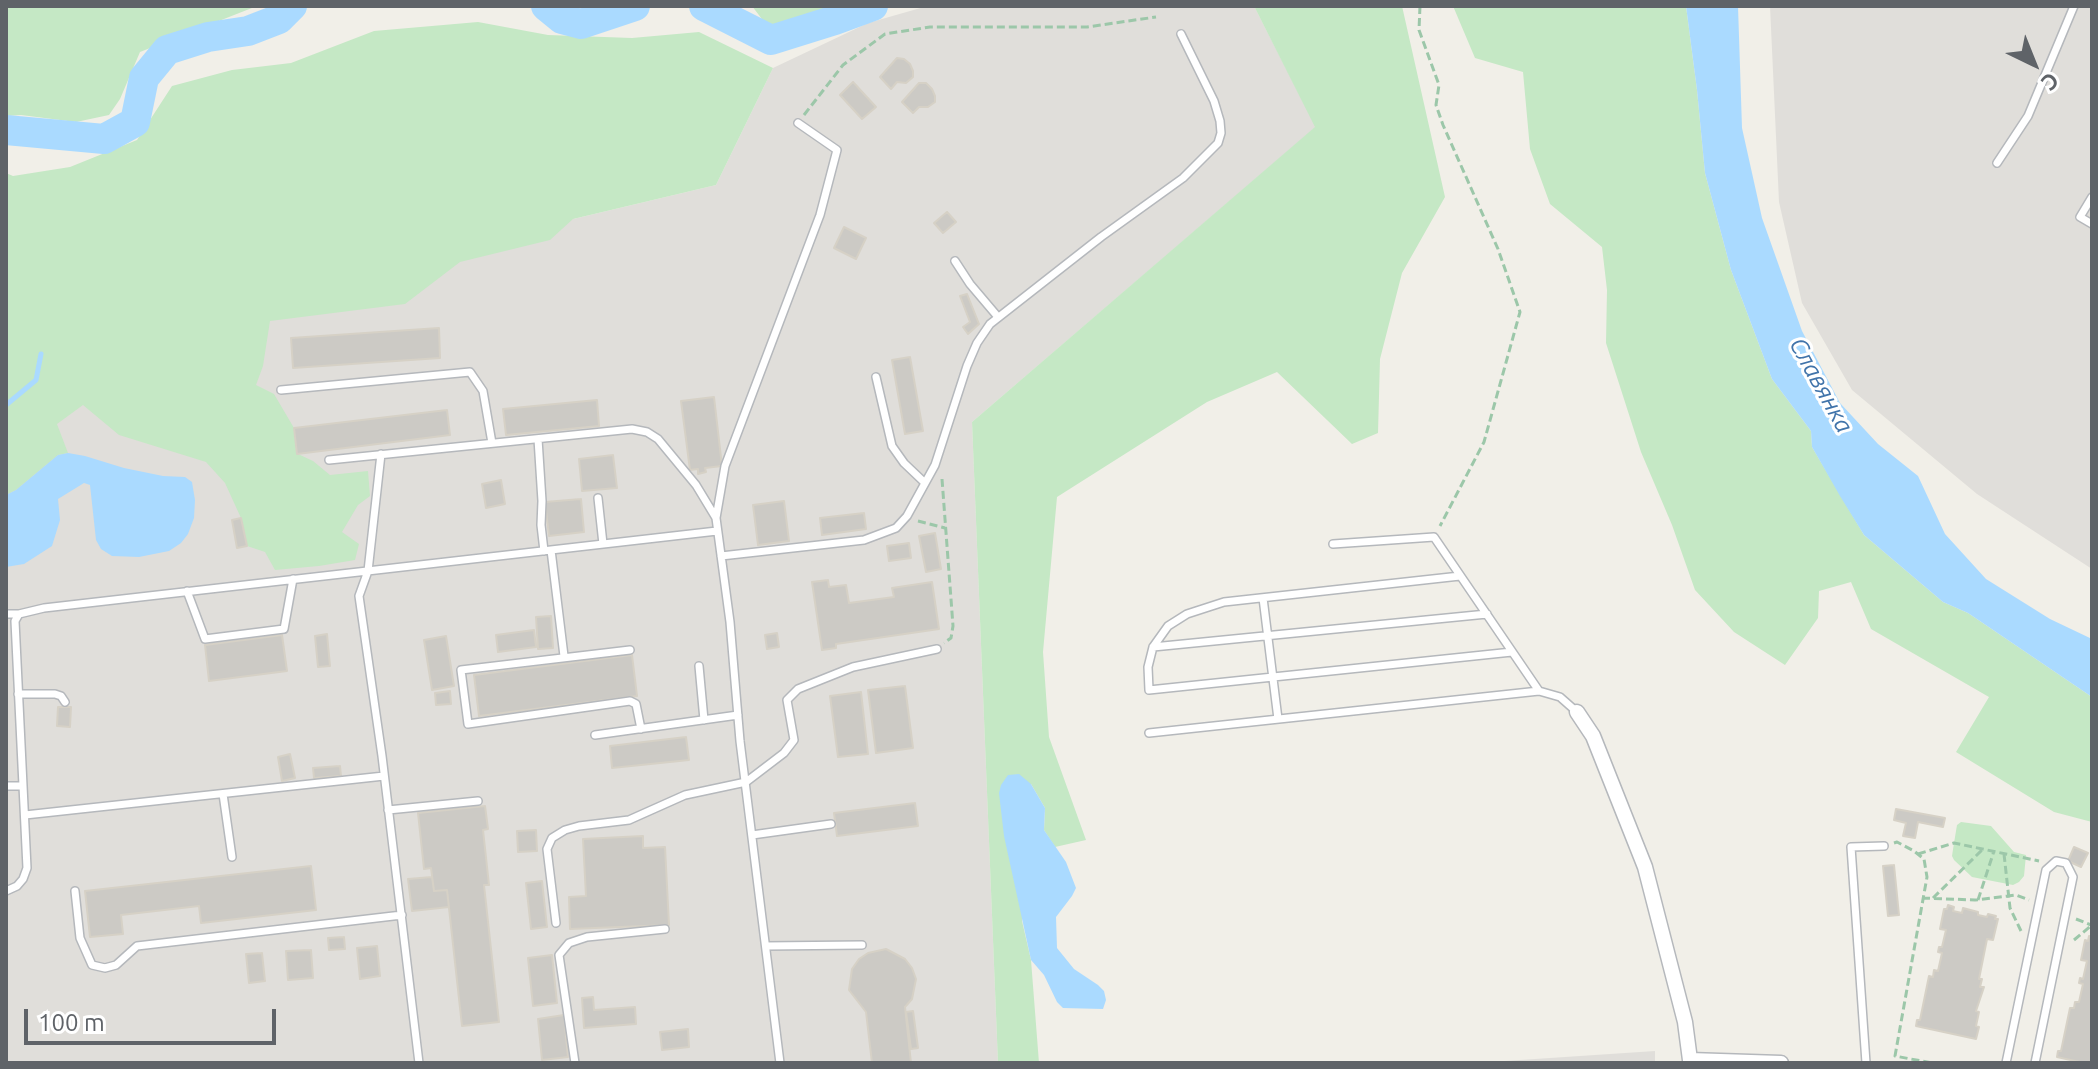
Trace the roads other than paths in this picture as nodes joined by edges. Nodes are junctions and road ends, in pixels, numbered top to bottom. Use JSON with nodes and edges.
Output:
{"nodes":[{"id":1,"x":2074,"y":6,"type":"edge"},
{"id":2,"x":1181,"y":34,"type":"dead end"},
{"id":3,"x":798,"y":123,"type":"road end"},
{"id":4,"x":1997,"y":163,"type":"dead end"},
{"id":5,"x":2092,"y":197,"type":"edge"},
{"id":6,"x":2092,"y":224,"type":"edge"},
{"id":7,"x":955,"y":261,"type":"dead end"},
{"id":8,"x":998,"y":317,"type":"junction"},
{"id":9,"x":876,"y":377,"type":"dead end"},
{"id":10,"x":281,"y":390,"type":"dead end"},
{"id":11,"x":538,"y":439,"type":"junction"},
{"id":12,"x":492,"y":443,"type":"junction"},
{"id":13,"x":381,"y":454,"type":"junction"},
{"id":14,"x":329,"y":460,"type":"dead end"},
{"id":15,"x":925,"y":483,"type":"junction"},
{"id":16,"x":598,"y":498,"type":"dead end"},
{"id":17,"x":716,"y":518,"type":"junction"},
{"id":18,"x":717,"y":531,"type":"junction"},
{"id":19,"x":603,"y":544,"type":"junction"},
{"id":20,"x":1333,"y":544,"type":"dead end"},
{"id":21,"x":547,"y":550,"type":"junction"},
{"id":22,"x":721,"y":556,"type":"junction"},
{"id":23,"x":368,"y":571,"type":"junction"},
{"id":24,"x":1460,"y":576,"type":"junction"},
{"id":25,"x":293,"y":579,"type":"junction"},
{"id":26,"x":187,"y":591,"type":"junction"},
{"id":27,"x":1263,"y":598,"type":"junction"},
{"id":28,"x":6,"y":614,"type":"edge"},
{"id":29,"x":19,"y":614,"type":"junction"},
{"id":30,"x":1487,"y":614,"type":"junction"},
{"id":31,"x":1268,"y":636,"type":"junction"},
{"id":32,"x":1153,"y":647,"type":"junction"},
{"id":33,"x":937,"y":649,"type":"road end"},
{"id":34,"x":630,"y":650,"type":"dead end"},
{"id":35,"x":1512,"y":652,"type":"junction"},
{"id":36,"x":564,"y":656,"type":"junction"},
{"id":37,"x":699,"y":666,"type":"dead end"},
{"id":38,"x":1273,"y":677,"type":"junction"},
{"id":39,"x":1539,"y":691,"type":"junction"},
{"id":40,"x":18,"y":696,"type":"junction"},
{"id":41,"x":6,"y":699,"type":"edge"},
{"id":42,"x":65,"y":702,"type":"dead end"},
{"id":43,"x":1577,"y":712,"type":"joint"},
{"id":44,"x":738,"y":715,"type":"junction"},
{"id":45,"x":1278,"y":719,"type":"junction"},
{"id":46,"x":704,"y":720,"type":"junction"},
{"id":47,"x":641,"y":729,"type":"junction"},
{"id":48,"x":1149,"y":733,"type":"dead end"},
{"id":49,"x":595,"y":735,"type":"dead end"},
{"id":50,"x":384,"y":776,"type":"junction"},
{"id":51,"x":746,"y":782,"type":"junction"},
{"id":52,"x":6,"y":786,"type":"edge"},
{"id":53,"x":23,"y":786,"type":"junction"},
{"id":54,"x":223,"y":794,"type":"junction"},
{"id":55,"x":478,"y":801,"type":"dead end"},
{"id":56,"x":388,"y":810,"type":"junction"},
{"id":57,"x":25,"y":815,"type":"junction"},
{"id":58,"x":831,"y":824,"type":"dead end"},
{"id":59,"x":752,"y":835,"type":"junction"},
{"id":60,"x":1884,"y":846,"type":"road end"},
{"id":61,"x":232,"y":857,"type":"dead end"},
{"id":62,"x":6,"y":891,"type":"edge"},
{"id":63,"x":75,"y":891,"type":"dead end"},
{"id":64,"x":402,"y":915,"type":"junction"},
{"id":65,"x":556,"y":923,"type":"dead end"},
{"id":66,"x":665,"y":929,"type":"dead end"},
{"id":67,"x":862,"y":945,"type":"dead end"},
{"id":68,"x":766,"y":946,"type":"junction"},
{"id":69,"x":1690,"y":1061,"type":"edge"},
{"id":70,"x":419,"y":1063,"type":"edge"},
{"id":71,"x":575,"y":1063,"type":"edge"},
{"id":72,"x":780,"y":1063,"type":"edge"},
{"id":73,"x":1781,"y":1063,"type":"edge"},
{"id":74,"x":1866,"y":1063,"type":"edge"},
{"id":75,"x":2006,"y":1063,"type":"edge"},
{"id":76,"x":2035,"y":1063,"type":"edge"}],
"edges":[{"from":1,"to":4,"type":"lane"},
{"from":2,"to":8,"type":"lane"},
{"from":3,"to":17,"type":"lane"},
{"from":5,"to":6,"type":"lane"},
{"from":7,"to":8,"type":"lane"},
{"from":8,"to":15,"type":"lane"},
{"from":9,"to":15,"type":"lane"},
{"from":10,"to":12,"type":"lane"},
{"from":11,"to":12,"type":"lane"},
{"from":11,"to":17,"type":"lane"},
{"from":11,"to":21,"type":"lane"},
{"from":12,"to":13,"type":"lane"},
{"from":13,"to":14,"type":"lane"},
{"from":13,"to":23,"type":"lane"},
{"from":15,"to":22,"type":"lane"},
{"from":16,"to":19,"type":"lane"},
{"from":17,"to":18,"type":"lane"},
{"from":18,"to":19,"type":"lane"},
{"from":18,"to":22,"type":"lane"},
{"from":19,"to":21,"type":"lane"},
{"from":20,"to":24,"type":"lane"},
{"from":21,"to":23,"type":"lane"},
{"from":21,"to":36,"type":"lane"},
{"from":22,"to":44,"type":"lane"},
{"from":23,"to":25,"type":"lane"},
{"from":23,"to":50,"type":"lane"},
{"from":24,"to":27,"type":"lane"},
{"from":24,"to":30,"type":"lane"},
{"from":25,"to":26,"type":"lane"},
{"from":25,"to":26,"type":"lane"},
{"from":26,"to":29,"type":"lane"},
{"from":27,"to":31,"type":"lane"},
{"from":27,"to":32,"type":"lane"},
{"from":28,"to":29,"type":"lane"},
{"from":29,"to":40,"type":"lane"},
{"from":30,"to":31,"type":"lane"},
{"from":30,"to":35,"type":"lane"},
{"from":31,"to":32,"type":"lane"},
{"from":31,"to":38,"type":"lane"},
{"from":32,"to":38,"type":"lane"},
{"from":33,"to":51,"type":"lane"},
{"from":34,"to":36,"type":"lane"},
{"from":35,"to":38,"type":"lane"},
{"from":35,"to":39,"type":"lane"},
{"from":36,"to":47,"type":"lane"},
{"from":37,"to":46,"type":"lane"},
{"from":38,"to":45,"type":"lane"},
{"from":39,"to":43,"type":"lane"},
{"from":39,"to":45,"type":"lane"},
{"from":40,"to":41,"type":"lane"},
{"from":40,"to":42,"type":"lane"},
{"from":40,"to":53,"type":"lane"},
{"from":43,"to":69,"type":"street"},
{"from":44,"to":46,"type":"lane"},
{"from":44,"to":51,"type":"lane"},
{"from":45,"to":48,"type":"lane"},
{"from":46,"to":47,"type":"lane"},
{"from":47,"to":49,"type":"lane"},
{"from":50,"to":54,"type":"lane"},
{"from":50,"to":56,"type":"lane"},
{"from":51,"to":59,"type":"lane"},
{"from":51,"to":65,"type":"lane"},
{"from":52,"to":53,"type":"lane"},
{"from":53,"to":57,"type":"lane"},
{"from":54,"to":57,"type":"lane"},
{"from":54,"to":61,"type":"lane"},
{"from":55,"to":56,"type":"lane"},
{"from":56,"to":64,"type":"lane"},
{"from":57,"to":62,"type":"lane"},
{"from":58,"to":59,"type":"lane"},
{"from":59,"to":68,"type":"lane"},
{"from":60,"to":74,"type":"lane"},
{"from":63,"to":64,"type":"lane"},
{"from":64,"to":70,"type":"lane"},
{"from":66,"to":71,"type":"lane"},
{"from":67,"to":68,"type":"lane"},
{"from":68,"to":72,"type":"lane"},
{"from":69,"to":73,"type":"street"},
{"from":75,"to":76,"type":"lane"}]}
